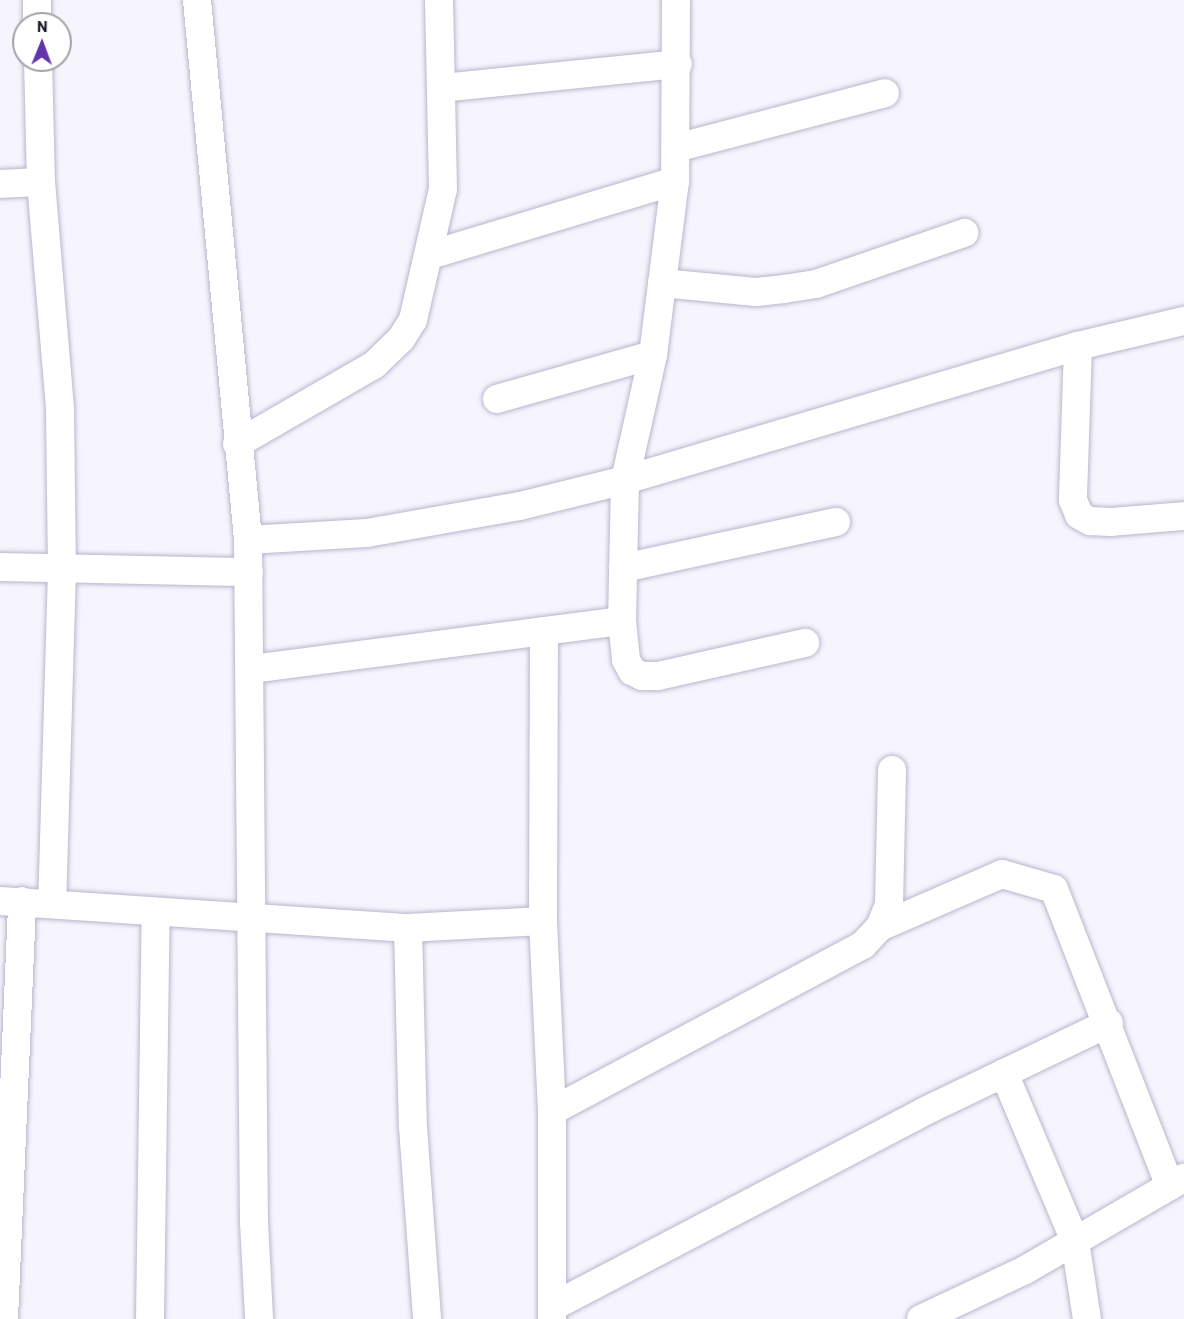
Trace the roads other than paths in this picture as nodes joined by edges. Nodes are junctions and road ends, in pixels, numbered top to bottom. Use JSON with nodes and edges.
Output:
{"nodes":[{"id":1,"x":197,"y":0,"type":"edge"},
{"id":2,"x":439,"y":0,"type":"edge"},
{"id":3,"x":676,"y":0,"type":"edge"},
{"id":4,"x":678,"y":64,"type":"junction"},
{"id":5,"x":38,"y":72,"type":"edge"},
{"id":6,"x":442,"y":88,"type":"junction"},
{"id":7,"x":885,"y":93,"type":"dead end"},
{"id":8,"x":676,"y":148,"type":"junction"},
{"id":9,"x":675,"y":181,"type":"junction"},
{"id":10,"x":41,"y":182,"type":"junction"},
{"id":11,"x":0,"y":184,"type":"edge"},
{"id":12,"x":964,"y":233,"type":"dead end"},
{"id":13,"x":430,"y":255,"type":"junction"},
{"id":14,"x":662,"y":283,"type":"junction"},
{"id":15,"x":1184,"y":321,"type":"edge"},
{"id":16,"x":1078,"y":346,"type":"junction"},
{"id":17,"x":653,"y":355,"type":"junction"},
{"id":18,"x":497,"y":399,"type":"dead end"},
{"id":19,"x":237,"y":444,"type":"junction"},
{"id":20,"x":626,"y":480,"type":"junction"},
{"id":21,"x":1184,"y":516,"type":"edge"},
{"id":22,"x":836,"y":522,"type":"dead end"},
{"id":23,"x":249,"y":540,"type":"junction"},
{"id":24,"x":0,"y":567,"type":"edge"},
{"id":25,"x":623,"y":568,"type":"junction"},
{"id":26,"x":62,"y":571,"type":"junction"},
{"id":27,"x":249,"y":572,"type":"junction"},
{"id":28,"x":622,"y":621,"type":"junction"},
{"id":29,"x":544,"y":631,"type":"junction"},
{"id":30,"x":805,"y":643,"type":"dead end"},
{"id":31,"x":251,"y":669,"type":"junction"},
{"id":32,"x":892,"y":770,"type":"dead end"},
{"id":33,"x":11,"y":901,"type":"edge"},
{"id":34,"x":52,"y":904,"type":"junction"},
{"id":35,"x":156,"y":912,"type":"junction"},
{"id":36,"x":254,"y":920,"type":"junction"},
{"id":37,"x":543,"y":921,"type":"junction"},
{"id":38,"x":880,"y":927,"type":"junction"},
{"id":39,"x":408,"y":928,"type":"junction"},
{"id":40,"x":1109,"y":1023,"type":"junction"},
{"id":41,"x":1004,"y":1073,"type":"junction"},
{"id":42,"x":552,"y":1111,"type":"junction"},
{"id":43,"x":1177,"y":1182,"type":"edge"},
{"id":44,"x":1075,"y":1241,"type":"junction"},
{"id":45,"x":552,"y":1313,"type":"edge"},
{"id":46,"x":4,"y":1319,"type":"edge"},
{"id":47,"x":150,"y":1319,"type":"edge"},
{"id":48,"x":259,"y":1319,"type":"edge"},
{"id":49,"x":427,"y":1319,"type":"edge"},
{"id":50,"x":921,"y":1319,"type":"edge"},
{"id":51,"x":1087,"y":1319,"type":"edge"}],
"edges":[{"from":1,"to":19,"type":"street"},
{"from":2,"to":6,"type":"street"},
{"from":3,"to":4,"type":"street"},
{"from":4,"to":6,"type":"street"},
{"from":4,"to":8,"type":"street"},
{"from":5,"to":10,"type":"street"},
{"from":6,"to":13,"type":"street"},
{"from":7,"to":8,"type":"street"},
{"from":8,"to":9,"type":"street"},
{"from":9,"to":13,"type":"street"},
{"from":9,"to":14,"type":"street"},
{"from":10,"to":11,"type":"street"},
{"from":10,"to":26,"type":"street"},
{"from":12,"to":14,"type":"street"},
{"from":13,"to":19,"type":"street"},
{"from":14,"to":17,"type":"street"},
{"from":15,"to":16,"type":"street"},
{"from":16,"to":20,"type":"street"},
{"from":16,"to":21,"type":"street"},
{"from":17,"to":18,"type":"street"},
{"from":17,"to":20,"type":"street"},
{"from":19,"to":23,"type":"street"},
{"from":20,"to":23,"type":"street"},
{"from":20,"to":25,"type":"street"},
{"from":22,"to":25,"type":"street"},
{"from":23,"to":27,"type":"street"},
{"from":24,"to":26,"type":"street"},
{"from":25,"to":28,"type":"street"},
{"from":26,"to":27,"type":"street"},
{"from":26,"to":34,"type":"street"},
{"from":27,"to":31,"type":"street"},
{"from":28,"to":29,"type":"street"},
{"from":28,"to":30,"type":"street"},
{"from":29,"to":31,"type":"street"},
{"from":29,"to":37,"type":"street"},
{"from":31,"to":36,"type":"street"},
{"from":32,"to":38,"type":"street"},
{"from":33,"to":34,"type":"street"},
{"from":33,"to":46,"type":"street"},
{"from":34,"to":35,"type":"street"},
{"from":35,"to":36,"type":"street"},
{"from":35,"to":47,"type":"street"},
{"from":36,"to":39,"type":"street"},
{"from":36,"to":48,"type":"street"},
{"from":37,"to":39,"type":"street"},
{"from":37,"to":42,"type":"street"},
{"from":38,"to":40,"type":"street"},
{"from":38,"to":42,"type":"street"},
{"from":39,"to":49,"type":"street"},
{"from":40,"to":41,"type":"street"},
{"from":40,"to":43,"type":"street"},
{"from":41,"to":44,"type":"street"},
{"from":41,"to":45,"type":"street"},
{"from":42,"to":45,"type":"street"},
{"from":43,"to":44,"type":"street"},
{"from":44,"to":50,"type":"street"},
{"from":44,"to":51,"type":"street"}]}
